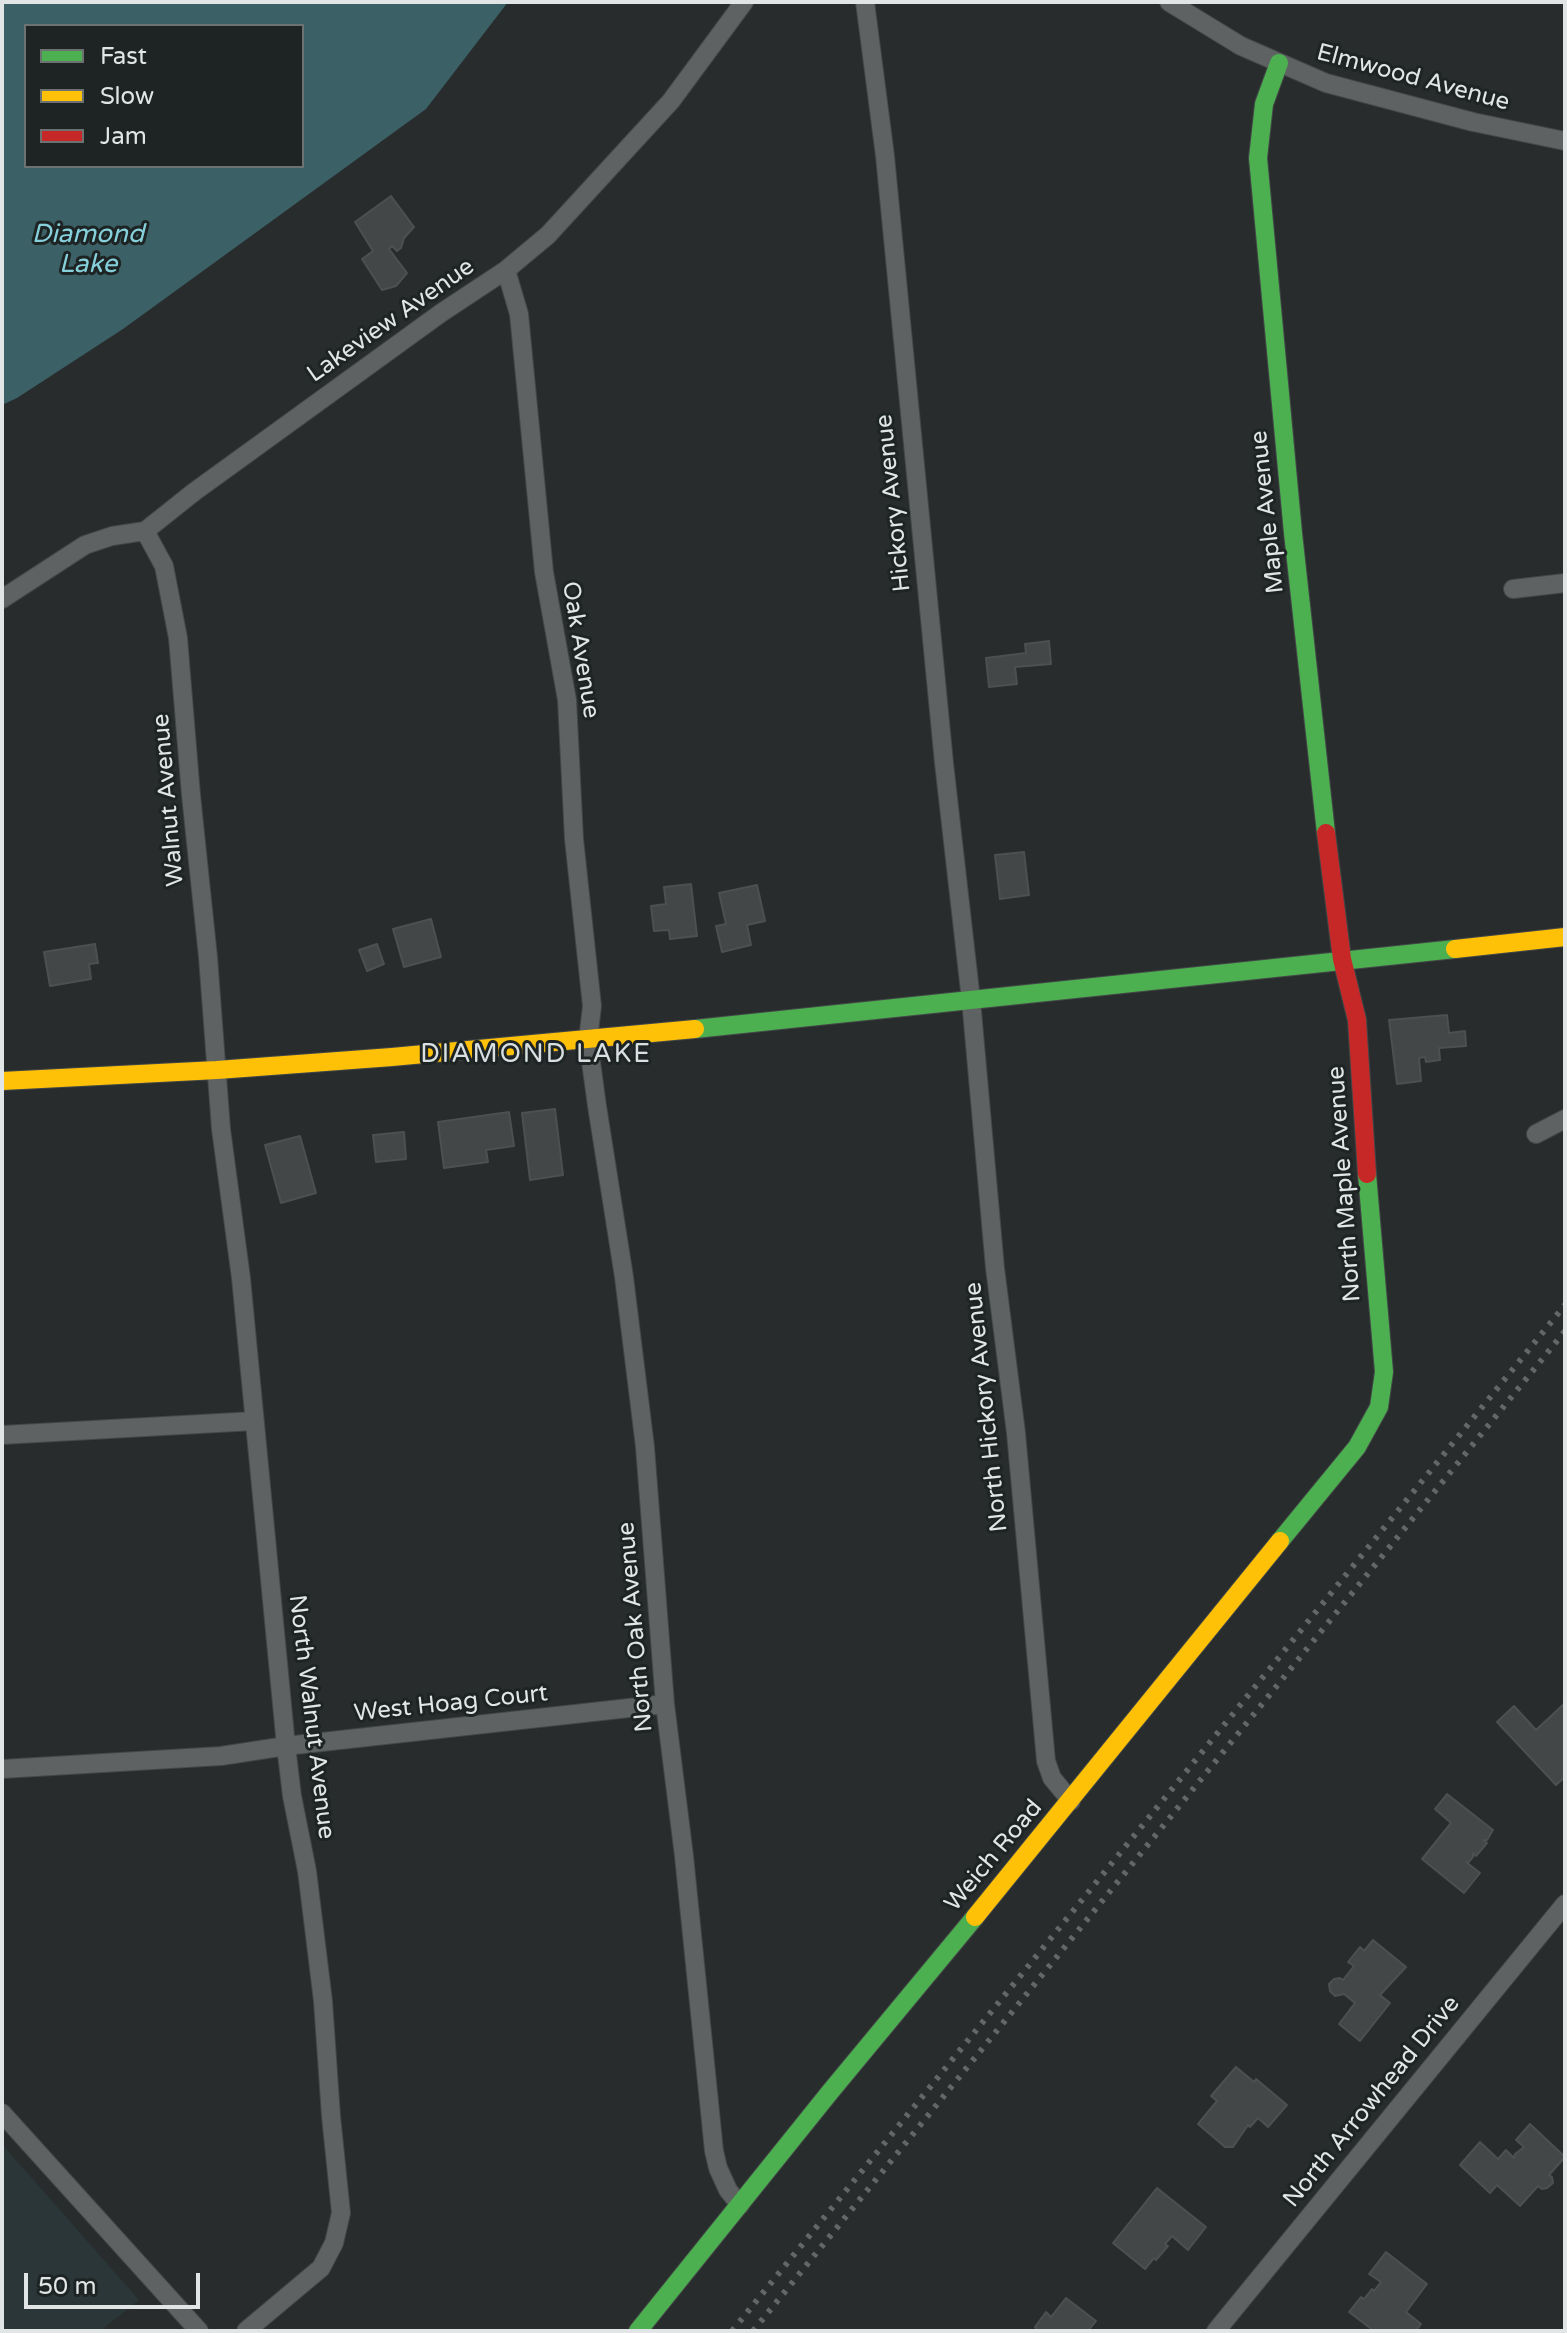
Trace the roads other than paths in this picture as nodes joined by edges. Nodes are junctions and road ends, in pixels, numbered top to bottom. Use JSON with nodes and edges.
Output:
{"nodes":[{"id":1,"x":744,"y":2,"type":"edge"},
{"id":2,"x":865,"y":2,"type":"edge"},
{"id":3,"x":1169,"y":2,"type":"edge"},
{"id":4,"x":1279,"y":63,"type":"junction"},
{"id":5,"x":1565,"y":141,"type":"edge"},
{"id":6,"x":506,"y":270,"type":"junction"},
{"id":7,"x":145,"y":531,"type":"junction"},
{"id":8,"x":1565,"y":583,"type":"edge"},
{"id":9,"x":1513,"y":589,"type":"dead end"},
{"id":10,"x":2,"y":599,"type":"edge"},
{"id":11,"x":1565,"y":937,"type":"edge"},
{"id":12,"x":1342,"y":959,"type":"junction"},
{"id":13,"x":971,"y":1000,"type":"junction"},
{"id":14,"x":588,"y":1040,"type":"junction"},
{"id":15,"x":217,"y":1070,"type":"junction"},
{"id":16,"x":2,"y":1081,"type":"edge"},
{"id":17,"x":1565,"y":1119,"type":"edge"},
{"id":18,"x":1536,"y":1134,"type":"dead end"},
{"id":19,"x":1379,"y":1407,"type":"joint"},
{"id":20,"x":254,"y":1421,"type":"junction"},
{"id":21,"x":2,"y":1435,"type":"edge"},
{"id":22,"x":665,"y":1704,"type":"junction"},
{"id":23,"x":286,"y":1746,"type":"junction"},
{"id":24,"x":2,"y":1769,"type":"edge"},
{"id":25,"x":1071,"y":1801,"type":"junction"},
{"id":26,"x":1565,"y":1904,"type":"edge"},
{"id":27,"x":2,"y":2113,"type":"edge"},
{"id":28,"x":740,"y":2205,"type":"junction"},
{"id":29,"x":199,"y":2331,"type":"edge"},
{"id":30,"x":246,"y":2331,"type":"edge"},
{"id":31,"x":638,"y":2331,"type":"edge"},
{"id":32,"x":1216,"y":2331,"type":"edge"}],
"edges":[{"from":1,"to":6,"type":"street","name":"Lakeview Avenue"},
{"from":2,"to":13,"type":"street","name":"Hickory Avenue"},
{"from":3,"to":4,"type":"street","name":"Elmwood Avenue"},
{"from":4,"to":5,"type":"street","name":"Elmwood Avenue"},
{"from":4,"to":12,"type":"street","name":"Maple Avenue"},
{"from":6,"to":7,"type":"street","name":"Lakeview Avenue"},
{"from":6,"to":14,"type":"street","name":"Oak Avenue"},
{"from":7,"to":10,"type":"street","name":"Lakeview Avenue"},
{"from":7,"to":15,"type":"street","name":"Walnut Avenue"},
{"from":8,"to":9,"type":"street"},
{"from":11,"to":12,"type":"street"},
{"from":12,"to":13,"type":"street"},
{"from":12,"to":19,"type":"street","name":"North Maple Avenue"},
{"from":13,"to":14,"type":"street"},
{"from":13,"to":25,"type":"street","name":"North Hickory Avenue"},
{"from":14,"to":15,"type":"street"},
{"from":14,"to":22,"type":"street","name":"North Oak Avenue"},
{"from":15,"to":16,"type":"street"},
{"from":15,"to":20,"type":"street","name":"North Walnut Avenue"},
{"from":17,"to":18,"type":"street"},
{"from":19,"to":25,"type":"street","name":"Weich Road"},
{"from":20,"to":21,"type":"street"},
{"from":20,"to":23,"type":"street","name":"North Walnut Avenue"},
{"from":22,"to":23,"type":"street","name":"West Hoag Court"},
{"from":22,"to":28,"type":"street","name":"North Oak Avenue"},
{"from":23,"to":24,"type":"street","name":"West Hoag Court"},
{"from":23,"to":30,"type":"street","name":"North Walnut Avenue"},
{"from":25,"to":28,"type":"street","name":"Weich Road"},
{"from":26,"to":32,"type":"street","name":"North Arrowhead Drive"},
{"from":27,"to":29,"type":"street"},
{"from":28,"to":31,"type":"street","name":"Weich Road"}]}
